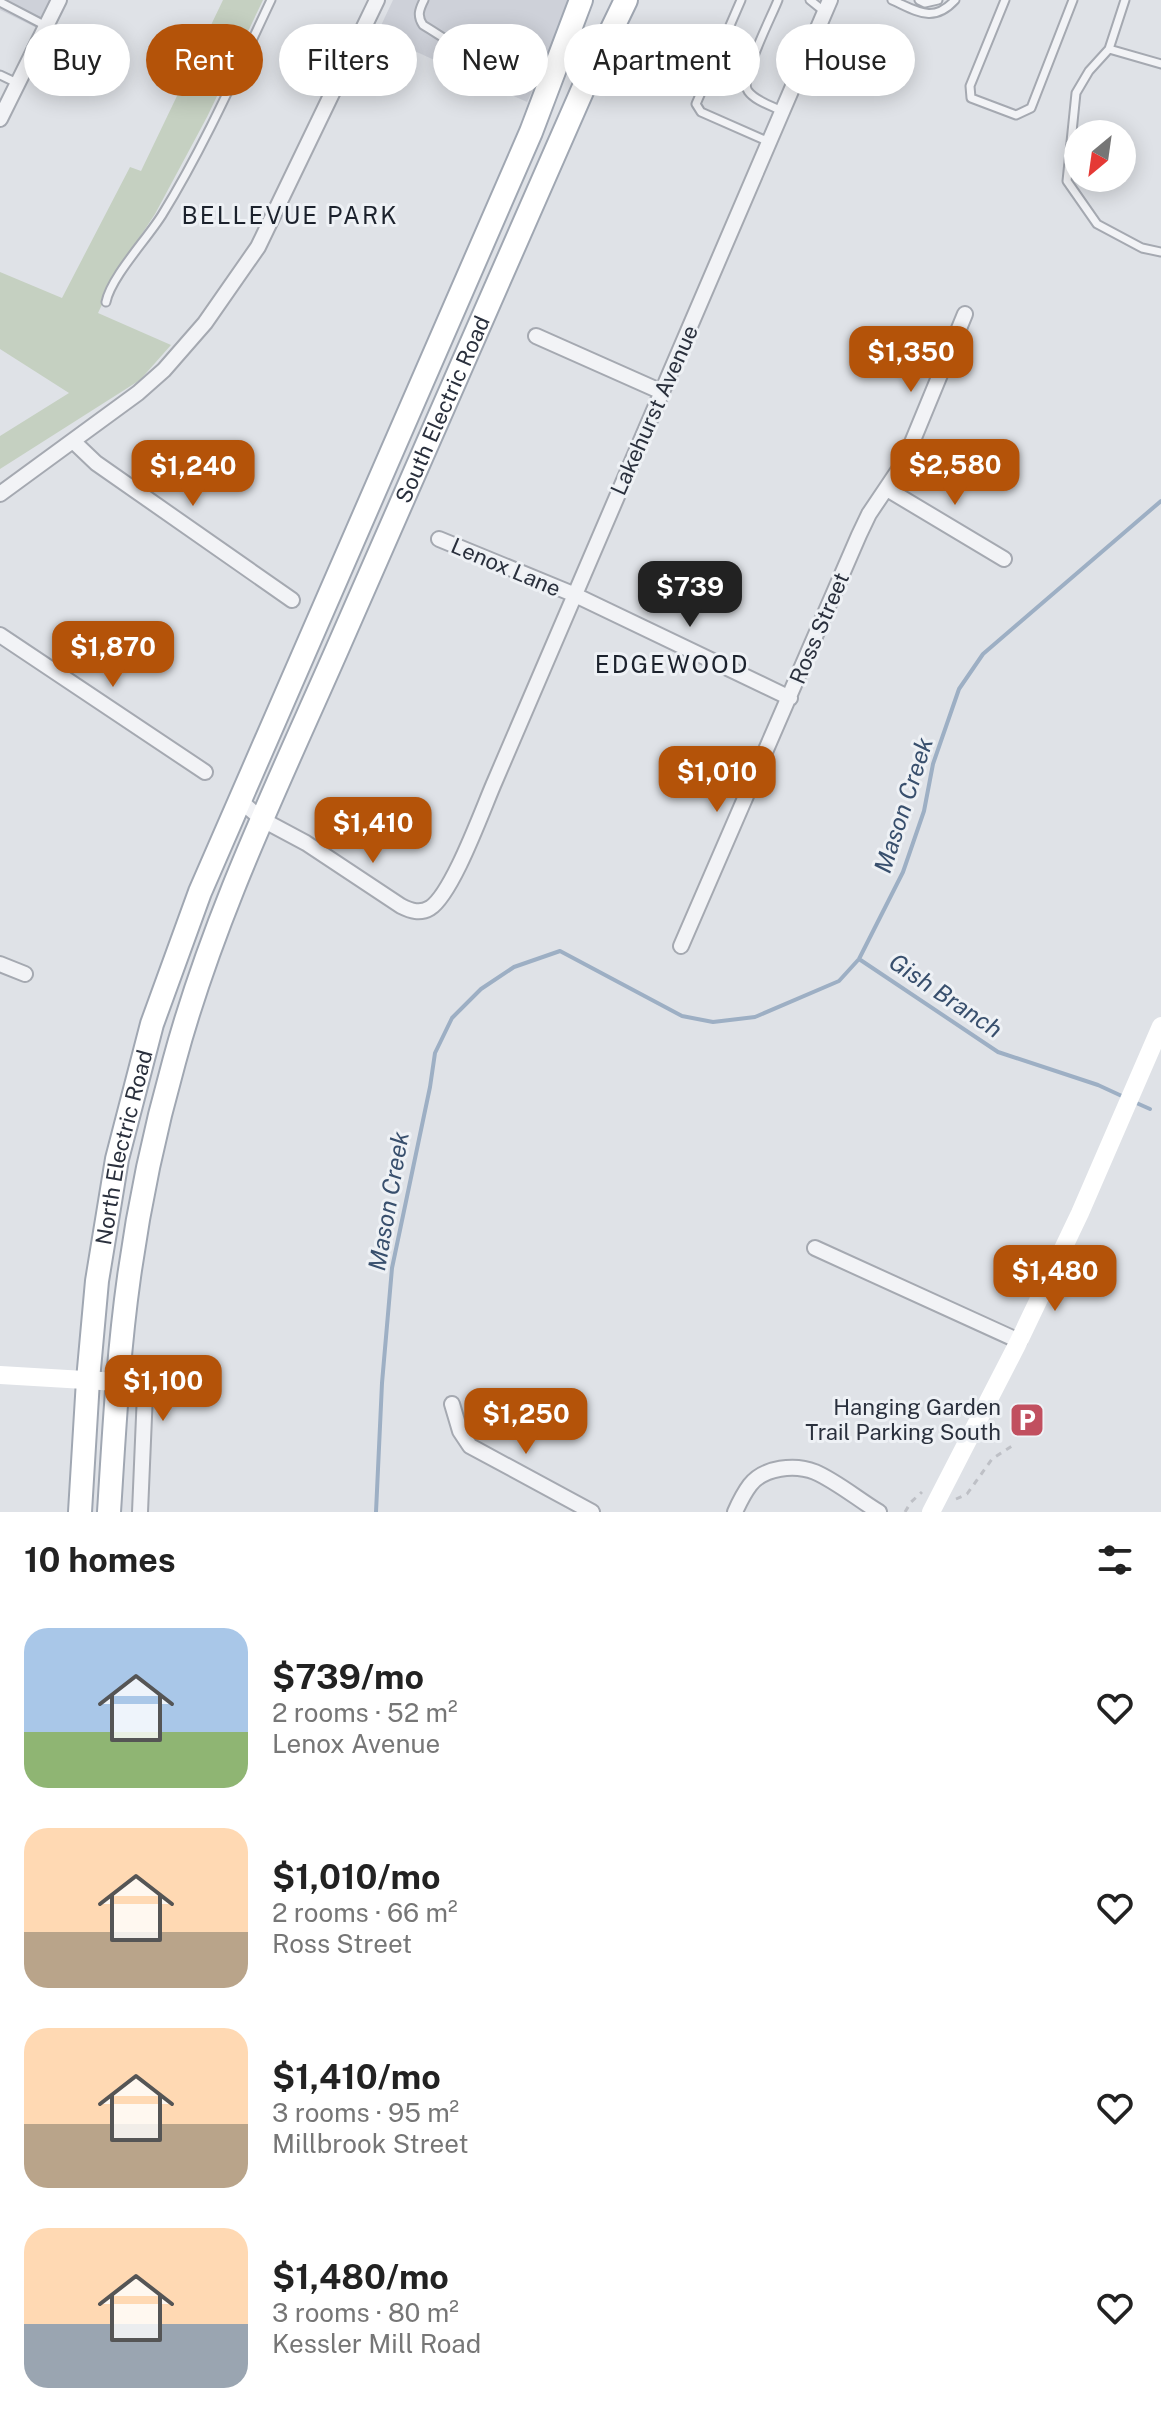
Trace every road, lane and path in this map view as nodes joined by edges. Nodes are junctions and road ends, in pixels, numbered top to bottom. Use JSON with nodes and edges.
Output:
{"nodes":[{"id":1,"x":59,"y":0,"type":"edge"},
{"id":2,"x":271,"y":0,"type":"edge"},
{"id":3,"x":377,"y":0,"type":"edge"},
{"id":4,"x":424,"y":0,"type":"edge"},
{"id":5,"x":581,"y":0,"type":"edge"},
{"id":6,"x":626,"y":0,"type":"edge"},
{"id":7,"x":741,"y":0,"type":"edge"},
{"id":8,"x":778,"y":0,"type":"edge"},
{"id":9,"x":810,"y":0,"type":"edge"},
{"id":10,"x":892,"y":0,"type":"edge"},
{"id":11,"x":919,"y":0,"type":"edge"},
{"id":12,"x":938,"y":0,"type":"edge"},
{"id":13,"x":955,"y":0,"type":"edge"},
{"id":14,"x":1005,"y":0,"type":"edge"},
{"id":15,"x":1073,"y":0,"type":"edge"},
{"id":16,"x":1125,"y":0,"type":"edge"},
{"id":17,"x":0,"y":2,"type":"edge"},
{"id":18,"x":828,"y":6,"type":"edge"},
{"id":19,"x":42,"y":24,"type":"edge"},
{"id":20,"x":47,"y":24,"type":"edge"},
{"id":21,"x":1109,"y":49,"type":"junction"},
{"id":22,"x":558,"y":58,"type":"junction"},
{"id":23,"x":1161,"y":64,"type":"edge"},
{"id":24,"x":24,"y":69,"type":"edge"},
{"id":25,"x":0,"y":75,"type":"edge"},
{"id":26,"x":17,"y":83,"type":"junction"},
{"id":27,"x":782,"y":111,"type":"junction"},
{"id":28,"x":0,"y":119,"type":"edge"},
{"id":29,"x":769,"y":142,"type":"junction"},
{"id":30,"x":1161,"y":252,"type":"edge"},
{"id":31,"x":106,"y":302,"type":"dead end"},
{"id":32,"x":965,"y":314,"type":"dead end"},
{"id":33,"x":536,"y":336,"type":"dead end"},
{"id":34,"x":662,"y":392,"type":"junction"},
{"id":35,"x":74,"y":442,"type":"junction"},
{"id":36,"x":887,"y":489,"type":"junction"},
{"id":37,"x":0,"y":494,"type":"edge"},
{"id":38,"x":439,"y":539,"type":"dead end"},
{"id":39,"x":1004,"y":559,"type":"dead end"},
{"id":40,"x":573,"y":594,"type":"junction"},
{"id":41,"x":292,"y":600,"type":"dead end"},
{"id":42,"x":0,"y":635,"type":"edge"},
{"id":43,"x":790,"y":698,"type":"junction"},
{"id":44,"x":205,"y":772,"type":"dead end"},
{"id":45,"x":239,"y":800,"type":"junction"},
{"id":46,"x":263,"y":820,"type":"junction"},
{"id":47,"x":681,"y":946,"type":"dead end"},
{"id":48,"x":0,"y":964,"type":"edge"},
{"id":49,"x":25,"y":974,"type":"dead end"},
{"id":50,"x":1161,"y":1026,"type":"edge"},
{"id":51,"x":815,"y":1248,"type":"dead end"},
{"id":52,"x":1019,"y":1341,"type":"junction"},
{"id":53,"x":0,"y":1375,"type":"edge"},
{"id":54,"x":88,"y":1380,"type":"junction"},
{"id":55,"x":118,"y":1382,"type":"junction"},
{"id":56,"x":452,"y":1404,"type":"dead end"},
{"id":57,"x":1012,"y":1446,"type":"dead end"},
{"id":58,"x":926,"y":1491,"type":"dead end"},
{"id":59,"x":951,"y":1499,"type":"dead end"},
{"id":60,"x":80,"y":1512,"type":"edge"},
{"id":61,"x":109,"y":1512,"type":"edge"},
{"id":62,"x":140,"y":1512,"type":"edge"},
{"id":63,"x":592,"y":1512,"type":"edge"},
{"id":64,"x":735,"y":1512,"type":"edge"},
{"id":65,"x":879,"y":1512,"type":"edge"},
{"id":66,"x":905,"y":1512,"type":"edge"},
{"id":67,"x":931,"y":1512,"type":"edge"}],
"edges":[{"from":1,"to":20,"type":"street"},
{"from":2,"to":31,"type":"lane"},
{"from":3,"to":35,"type":"street"},
{"from":4,"to":22,"type":"lane"},
{"from":5,"to":22,"type":"main road","name":"South Electric Road"},
{"from":6,"to":46,"type":"main road","name":"South Electric Road"},
{"from":7,"to":29,"type":"lane"},
{"from":8,"to":27,"type":"lane"},
{"from":9,"to":18,"type":"lane"},
{"from":10,"to":13,"type":"lane"},
{"from":11,"to":12,"type":"lane"},
{"from":14,"to":15,"type":"lane"},
{"from":16,"to":21,"type":"lane"},
{"from":17,"to":19,"type":"lane"},
{"from":18,"to":27,"type":"street","name":"Lakehurst Avenue"},
{"from":21,"to":23,"type":"lane"},
{"from":21,"to":30,"type":"lane"},
{"from":22,"to":45,"type":"main road","name":"South Electric Road"},
{"from":24,"to":26,"type":"street"},
{"from":25,"to":26,"type":"lane"},
{"from":26,"to":28,"type":"street"},
{"from":27,"to":29,"type":"street","name":"Lakehurst Avenue"},
{"from":29,"to":34,"type":"street","name":"Lakehurst Avenue"},
{"from":32,"to":36,"type":"street","name":"Ross Street"},
{"from":33,"to":34,"type":"street"},
{"from":34,"to":40,"type":"street","name":"Lakehurst Avenue"},
{"from":35,"to":37,"type":"street"},
{"from":35,"to":41,"type":"street"},
{"from":36,"to":39,"type":"street"},
{"from":36,"to":43,"type":"street","name":"Ross Street"},
{"from":38,"to":40,"type":"street","name":"Lenox Lane"},
{"from":40,"to":43,"type":"street","name":"Lenox Lane"},
{"from":40,"to":46,"type":"street","name":"Lakehurst Avenue"},
{"from":42,"to":44,"type":"street"},
{"from":43,"to":47,"type":"street","name":"Ross Street"},
{"from":45,"to":46,"type":"street"},
{"from":45,"to":54,"type":"main road","name":"North Electric Road"},
{"from":46,"to":55,"type":"main road","name":"North Electric Road"},
{"from":48,"to":49,"type":"street"},
{"from":50,"to":52,"type":"street"},
{"from":51,"to":52,"type":"street"},
{"from":52,"to":67,"type":"street"},
{"from":53,"to":54,"type":"street"},
{"from":54,"to":55,"type":"street"},
{"from":54,"to":60,"type":"main road","name":"North Electric Road"},
{"from":55,"to":61,"type":"main road","name":"North Electric Road"},
{"from":55,"to":62,"type":"street"},
{"from":56,"to":63,"type":"street"},
{"from":57,"to":59,"type":"path"},
{"from":58,"to":66,"type":"path"},
{"from":64,"to":65,"type":"street"}]}
